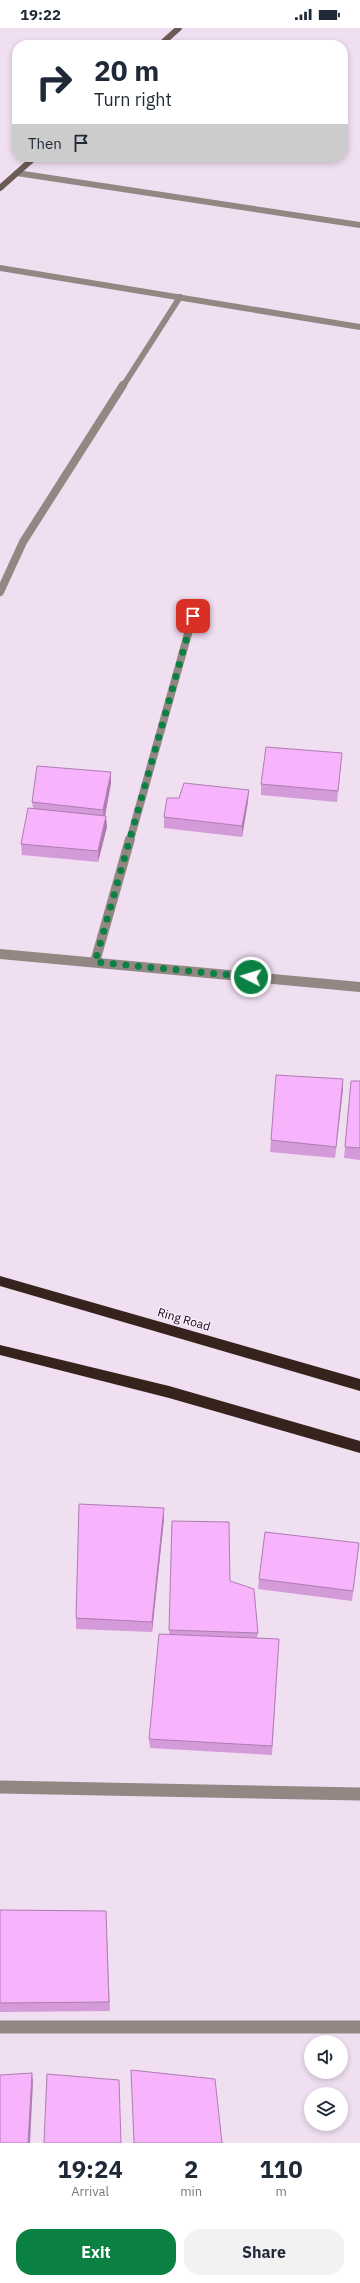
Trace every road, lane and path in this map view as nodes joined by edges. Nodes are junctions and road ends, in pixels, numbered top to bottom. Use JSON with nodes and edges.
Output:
{"nodes":[{"id":1,"x":179,"y":28,"type":"edge"},
{"id":2,"x":166,"y":40,"type":"edge"},
{"id":3,"x":28,"y":162,"type":"edge"},
{"id":4,"x":16,"y":173,"type":"junction"},
{"id":5,"x":0,"y":188,"type":"edge"},
{"id":6,"x":360,"y":225,"type":"edge"},
{"id":7,"x":0,"y":268,"type":"edge"},
{"id":8,"x":180,"y":297,"type":"junction"},
{"id":9,"x":360,"y":326,"type":"edge"},
{"id":10,"x":0,"y":592,"type":"edge"},
{"id":11,"x":193,"y":616,"type":"dead end"},
{"id":12,"x":0,"y":954,"type":"edge"},
{"id":13,"x":95,"y":962,"type":"junction"},
{"id":14,"x":360,"y":987,"type":"edge"},
{"id":15,"x":0,"y":1281,"type":"edge"},
{"id":16,"x":0,"y":1350,"type":"edge"},
{"id":17,"x":360,"y":1385,"type":"edge"},
{"id":18,"x":360,"y":1447,"type":"edge"},
{"id":19,"x":0,"y":1787,"type":"edge"},
{"id":20,"x":360,"y":1794,"type":"edge"},
{"id":21,"x":0,"y":2027,"type":"edge"},
{"id":22,"x":360,"y":2027,"type":"edge"}],
"edges":[{"from":1,"to":2,"type":"street"},
{"from":3,"to":4,"type":"street"},
{"from":4,"to":5,"type":"street"},
{"from":4,"to":6,"type":"street"},
{"from":7,"to":8,"type":"street"},
{"from":8,"to":9,"type":"street"},
{"from":8,"to":10,"type":"street"},
{"from":11,"to":13,"type":"street"},
{"from":12,"to":13,"type":"street"},
{"from":13,"to":14,"type":"street"},
{"from":15,"to":17,"type":"highway","name":"Ring Road"},
{"from":16,"to":18,"type":"highway"},
{"from":19,"to":20,"type":"street"},
{"from":21,"to":22,"type":"street"}]}
